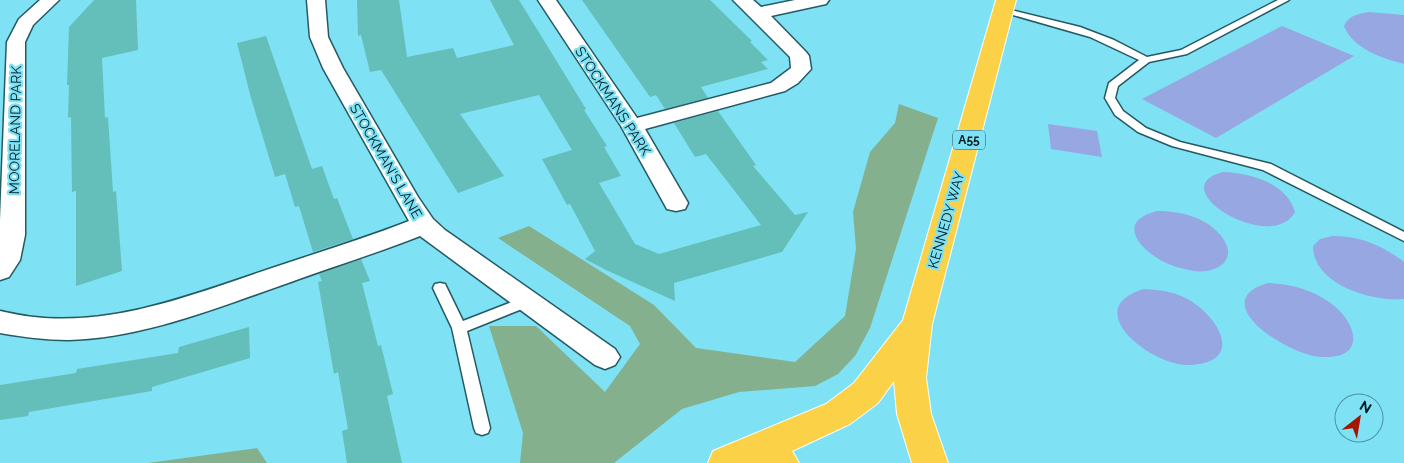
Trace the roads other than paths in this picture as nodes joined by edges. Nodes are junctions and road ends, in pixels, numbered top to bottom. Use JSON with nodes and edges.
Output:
{"nodes":[{"id":1,"x":50,"y":0,"type":"edge"},
{"id":2,"x":316,"y":0,"type":"edge"},
{"id":3,"x":547,"y":0,"type":"edge"},
{"id":4,"x":742,"y":0,"type":"edge"},
{"id":5,"x":820,"y":0,"type":"edge"},
{"id":6,"x":1286,"y":0,"type":"edge"},
{"id":7,"x":1004,"y":6,"type":"edge"},
{"id":8,"x":758,"y":13,"type":"junction"},
{"id":9,"x":8,"y":43,"type":"edge"},
{"id":10,"x":1146,"y":60,"type":"junction"},
{"id":11,"x":632,"y":126,"type":"junction"},
{"id":12,"x":676,"y":203,"type":"dead end"},
{"id":13,"x":424,"y":225,"type":"junction"},
{"id":14,"x":1404,"y":237,"type":"edge"},
{"id":15,"x":0,"y":270,"type":"edge"},
{"id":16,"x":440,"y":288,"type":"dead end"},
{"id":17,"x":526,"y":301,"type":"junction"},
{"id":18,"x":0,"y":322,"type":"edge"},
{"id":19,"x":917,"y":324,"type":"junction"},
{"id":20,"x":459,"y":328,"type":"junction"},
{"id":21,"x":605,"y":357,"type":"dead end"},
{"id":22,"x":482,"y":428,"type":"dead end"},
{"id":23,"x":726,"y":463,"type":"edge"},
{"id":24,"x":753,"y":463,"type":"edge"},
{"id":25,"x":781,"y":463,"type":"edge"},
{"id":26,"x":930,"y":463,"type":"edge"}],
"edges":[{"from":1,"to":9,"type":"street","name":"MOORELAND PARK"},
{"from":2,"to":13,"type":"street","name":"STOCKMAN'S LANE"},
{"from":3,"to":11,"type":"street","name":"STOCKMANS PARK"},
{"from":4,"to":8,"type":"street"},
{"from":5,"to":8,"type":"street"},
{"from":6,"to":10,"type":"lane"},
{"from":7,"to":10,"type":"lane"},
{"from":7,"to":19,"type":"highway","name":"KENNEDY WAY","number":"A55"},
{"from":8,"to":11,"type":"street"},
{"from":9,"to":15,"type":"street","name":"MOORELAND PARK"},
{"from":10,"to":14,"type":"lane"},
{"from":11,"to":12,"type":"street","name":"STOCKMANS PARK"},
{"from":13,"to":17,"type":"street","name":"STOCKMAN'S LANE"},
{"from":13,"to":18,"type":"street"},
{"from":16,"to":20,"type":"lane"},
{"from":17,"to":20,"type":"lane"},
{"from":17,"to":21,"type":"street","name":"STOCKMAN'S LANE"},
{"from":19,"to":23,"type":"highway","name":"KENNEDY WAY","number":"A55"},
{"from":19,"to":26,"type":"highway","name":"KENNEDY WAY","number":"A55"},
{"from":20,"to":22,"type":"lane"},
{"from":24,"to":25,"type":"highway"}]}
